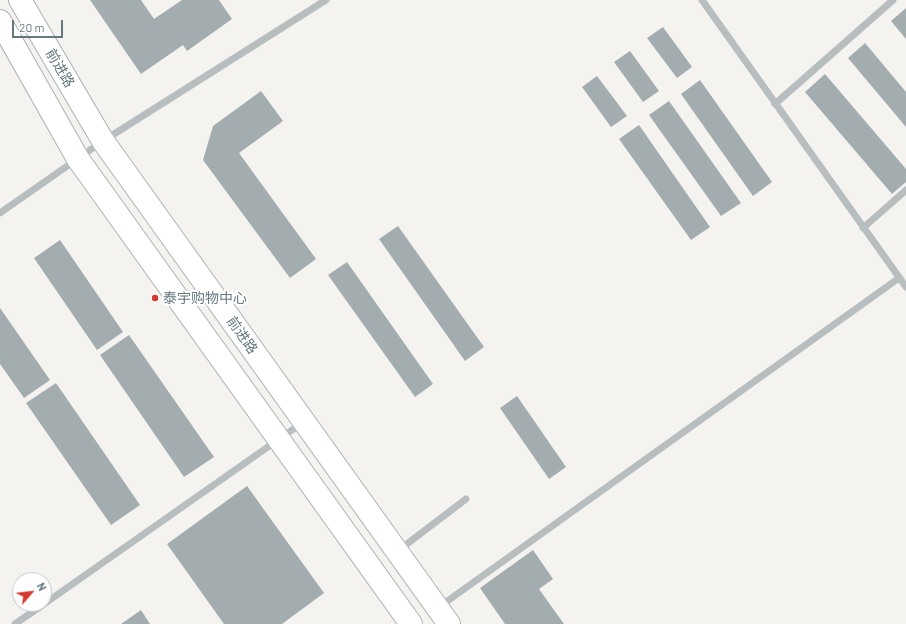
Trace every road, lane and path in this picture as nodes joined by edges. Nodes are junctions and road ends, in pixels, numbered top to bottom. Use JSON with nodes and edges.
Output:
{"nodes":[{"id":1,"x":20,"y":0,"type":"edge"},
{"id":2,"x":326,"y":0,"type":"edge"},
{"id":3,"x":702,"y":0,"type":"edge"},
{"id":4,"x":893,"y":0,"type":"edge"},
{"id":5,"x":0,"y":21,"type":"edge"},
{"id":6,"x":775,"y":104,"type":"junction"},
{"id":7,"x":103,"y":141,"type":"junction"},
{"id":8,"x":78,"y":159,"type":"junction"},
{"id":9,"x":906,"y":190,"type":"edge"},
{"id":10,"x":0,"y":213,"type":"edge"},
{"id":11,"x":863,"y":228,"type":"junction"},
{"id":12,"x":899,"y":278,"type":"junction"},
{"id":13,"x":906,"y":287,"type":"edge"},
{"id":14,"x":304,"y":422,"type":"junction"},
{"id":15,"x":279,"y":439,"type":"junction"},
{"id":16,"x":466,"y":499,"type":"dead end"},
{"id":17,"x":397,"y":552,"type":"junction"},
{"id":18,"x":52,"y":598,"type":"edge"},
{"id":19,"x":32,"y":612,"type":"edge"},
{"id":20,"x":443,"y":616,"type":"edge"},
{"id":21,"x":15,"y":624,"type":"edge"},
{"id":22,"x":412,"y":624,"type":"edge"}],
"edges":[{"from":1,"to":7,"type":"main road","name":"前进路"},
{"from":2,"to":7,"type":"street"},
{"from":3,"to":6,"type":"street"},
{"from":4,"to":6,"type":"street"},
{"from":5,"to":8,"type":"main road","name":"前进路"},
{"from":6,"to":11,"type":"street"},
{"from":7,"to":8,"type":"street"},
{"from":7,"to":14,"type":"main road","name":"前进路"},
{"from":8,"to":10,"type":"street"},
{"from":8,"to":15,"type":"main road","name":"前进路"},
{"from":9,"to":11,"type":"street"},
{"from":11,"to":12,"type":"street"},
{"from":12,"to":13,"type":"street"},
{"from":12,"to":20,"type":"street"},
{"from":14,"to":15,"type":"street"},
{"from":14,"to":17,"type":"main road","name":"前进路"},
{"from":15,"to":18,"type":"street"},
{"from":15,"to":22,"type":"main road","name":"前进路"},
{"from":16,"to":17,"type":"street"},
{"from":17,"to":20,"type":"main road","name":"前进路"},
{"from":19,"to":21,"type":"street"}]}
